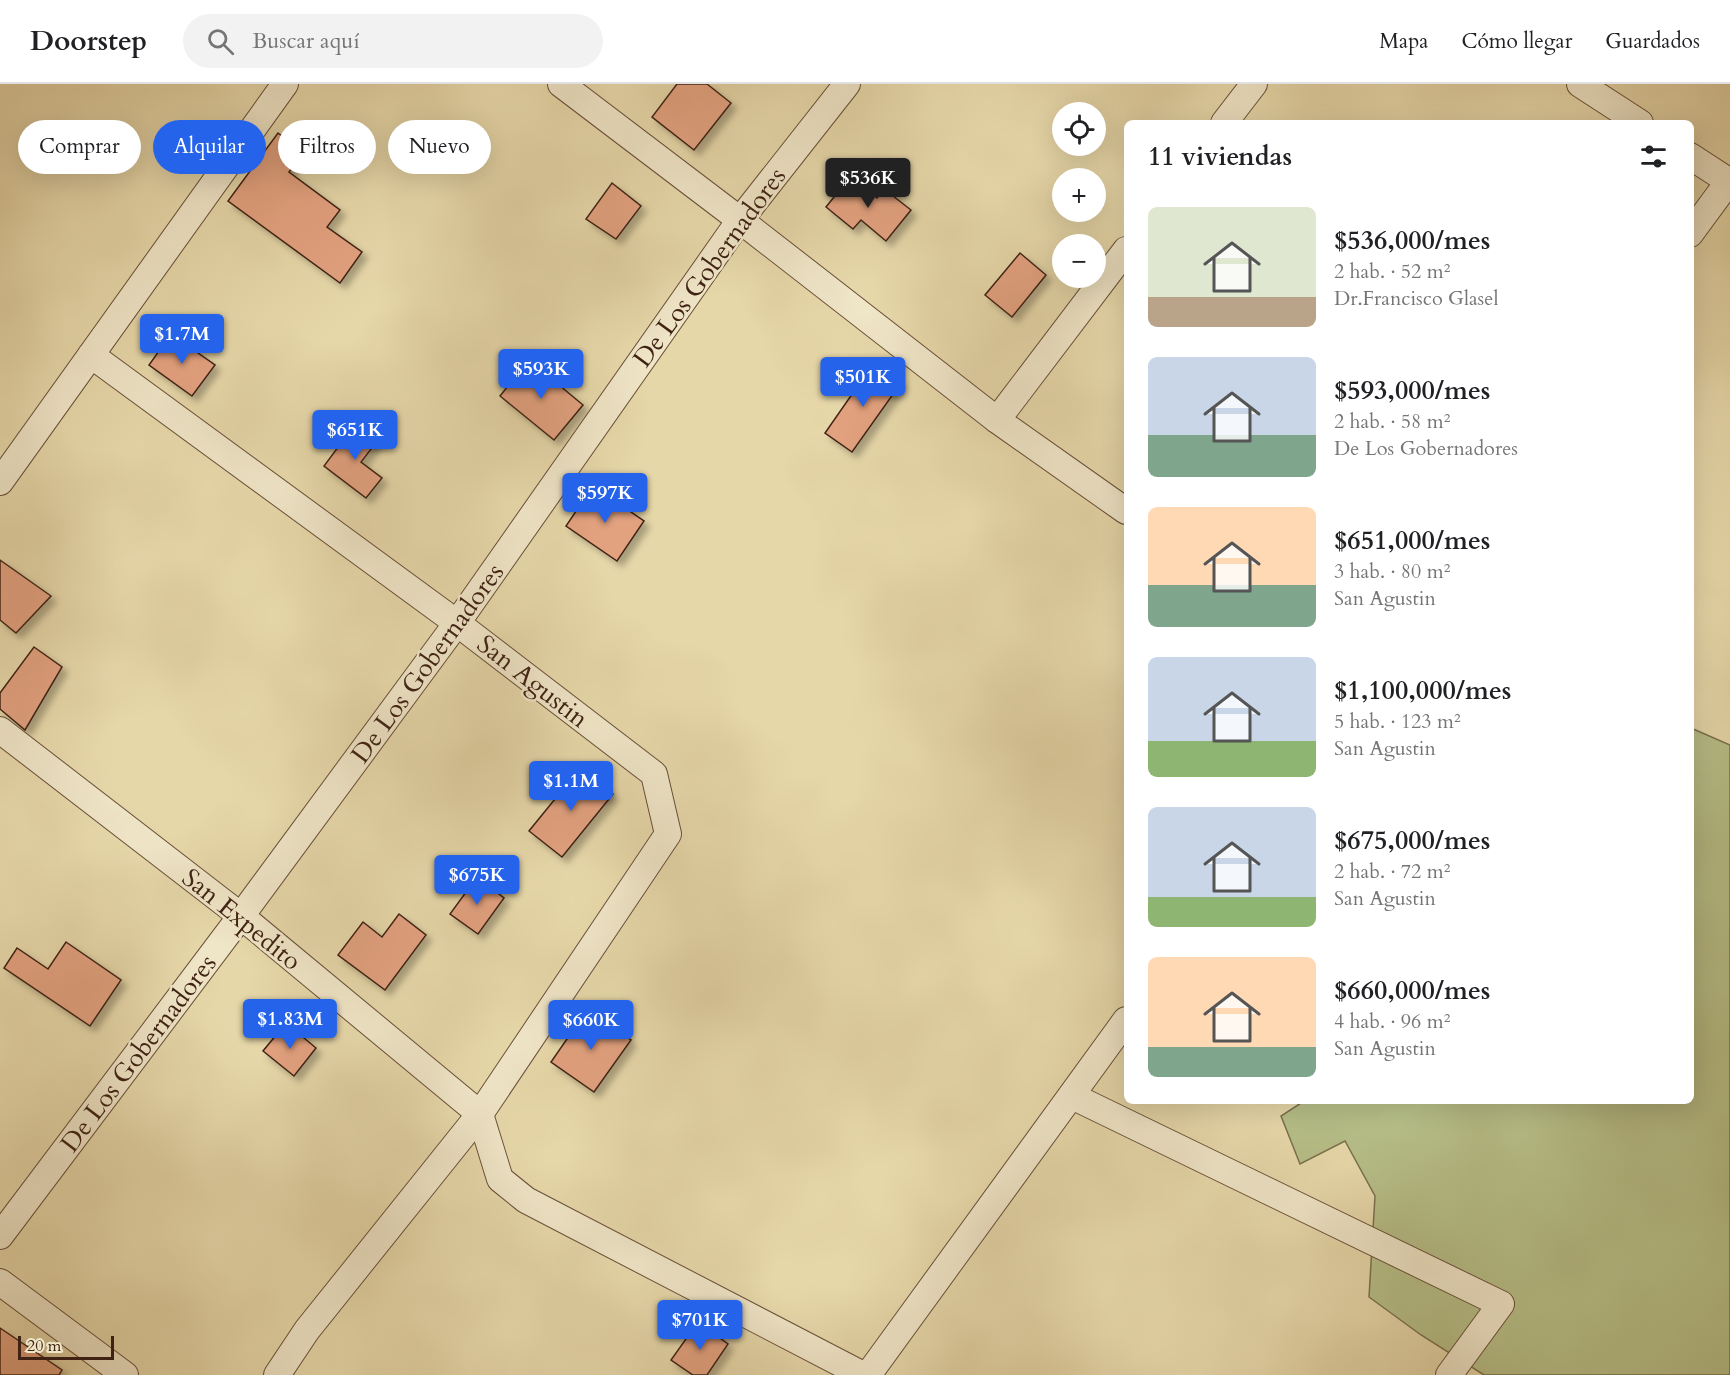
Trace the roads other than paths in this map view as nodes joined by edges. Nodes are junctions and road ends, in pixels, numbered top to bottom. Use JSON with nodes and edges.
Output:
{"nodes":[{"id":1,"x":285,"y":84,"type":"edge"},
{"id":2,"x":561,"y":84,"type":"edge"},
{"id":3,"x":847,"y":84,"type":"edge"},
{"id":4,"x":1254,"y":84,"type":"edge"},
{"id":5,"x":1580,"y":84,"type":"edge"},
{"id":6,"x":1226,"y":120,"type":"edge"},
{"id":7,"x":1635,"y":120,"type":"edge"},
{"id":8,"x":1694,"y":159,"type":"edge"},
{"id":9,"x":1729,"y":181,"type":"edge"},
{"id":10,"x":740,"y":220,"type":"junction"},
{"id":11,"x":1694,"y":229,"type":"edge"},
{"id":12,"x":1124,"y":253,"type":"edge"},
{"id":13,"x":91,"y":355,"type":"junction"},
{"id":14,"x":997,"y":420,"type":"junction"},
{"id":15,"x":0,"y":482,"type":"edge"},
{"id":16,"x":1124,"y":510,"type":"edge"},
{"id":17,"x":458,"y":623,"type":"junction"},
{"id":18,"x":0,"y":730,"type":"edge"},
{"id":19,"x":241,"y":916,"type":"junction"},
{"id":20,"x":1124,"y":1023,"type":"edge"},
{"id":21,"x":1072,"y":1096,"type":"junction"},
{"id":22,"x":480,"y":1114,"type":"junction"},
{"id":23,"x":0,"y":1236,"type":"edge"},
{"id":24,"x":0,"y":1281,"type":"edge"},
{"id":25,"x":125,"y":1375,"type":"edge"},
{"id":26,"x":277,"y":1375,"type":"edge"},
{"id":27,"x":863,"y":1375,"type":"edge"},
{"id":28,"x":868,"y":1375,"type":"edge"},
{"id":29,"x":1449,"y":1375,"type":"edge"}],
"edges":[{"from":1,"to":13,"type":"street"},
{"from":2,"to":10,"type":"street"},
{"from":3,"to":10,"type":"street","name":"De Los Gobernadores"},
{"from":4,"to":6,"type":"street"},
{"from":5,"to":7,"type":"street"},
{"from":8,"to":9,"type":"street"},
{"from":9,"to":11,"type":"street"},
{"from":10,"to":14,"type":"street"},
{"from":10,"to":17,"type":"street","name":"De Los Gobernadores"},
{"from":12,"to":14,"type":"street"},
{"from":13,"to":15,"type":"street"},
{"from":13,"to":17,"type":"street","name":"San Agustin"},
{"from":14,"to":16,"type":"street"},
{"from":17,"to":19,"type":"street","name":"De Los Gobernadores"},
{"from":17,"to":22,"type":"street","name":"San Agustin"},
{"from":18,"to":19,"type":"street","name":"San Expedito"},
{"from":19,"to":22,"type":"street","name":"San Expedito"},
{"from":19,"to":23,"type":"street","name":"De Los Gobernadores"},
{"from":20,"to":21,"type":"street"},
{"from":21,"to":28,"type":"street"},
{"from":21,"to":29,"type":"street"},
{"from":22,"to":26,"type":"street","name":"San Agustin"},
{"from":22,"to":27,"type":"street"},
{"from":24,"to":25,"type":"street"}]}
